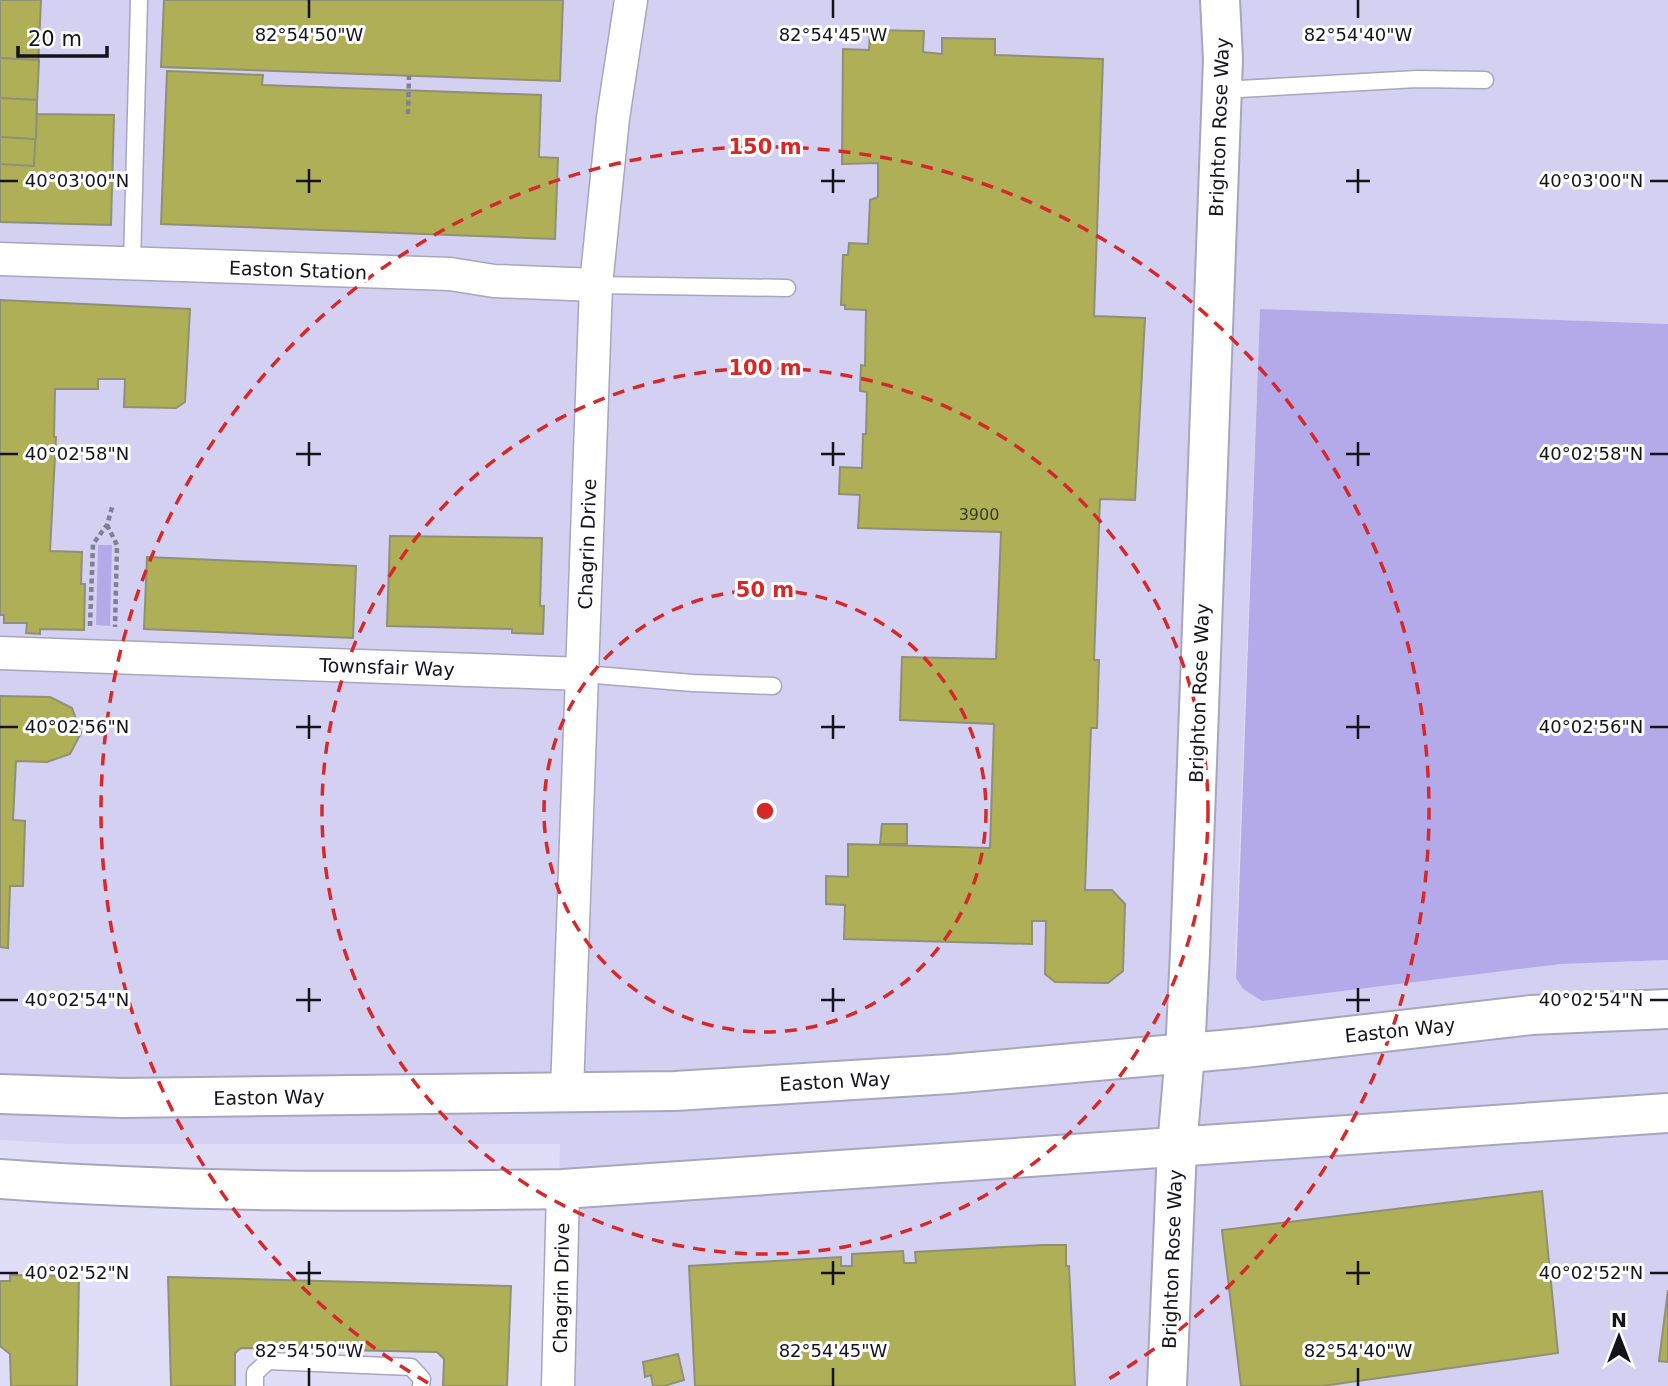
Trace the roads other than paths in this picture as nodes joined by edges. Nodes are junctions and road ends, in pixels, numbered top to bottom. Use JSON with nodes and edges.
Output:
{"nodes":[{"id":1,"x":139,"y":0,"type":"edge"},
{"id":2,"x":631,"y":0,"type":"edge"},
{"id":3,"x":1220,"y":0,"type":"edge"},
{"id":4,"x":1485,"y":80,"type":"dead end"},
{"id":5,"x":1222,"y":90,"type":"junction"},
{"id":6,"x":0,"y":259,"type":"edge"},
{"id":7,"x":132,"y":264,"type":"junction"},
{"id":8,"x":596,"y":285,"type":"junction"},
{"id":9,"x":787,"y":288,"type":"dead end"},
{"id":10,"x":0,"y":653,"type":"edge"},
{"id":11,"x":583,"y":674,"type":"junction"},
{"id":12,"x":773,"y":686,"type":"dead end"},
{"id":13,"x":1668,"y":1009,"type":"edge"},
{"id":14,"x":1185,"y":1053,"type":"junction"},
{"id":15,"x":567,"y":1091,"type":"junction"},
{"id":16,"x":0,"y":1094,"type":"edge"},
{"id":17,"x":1668,"y":1113,"type":"edge"},
{"id":18,"x":1177,"y":1147,"type":"junction"},
{"id":19,"x":0,"y":1179,"type":"edge"},
{"id":20,"x":563,"y":1189,"type":"junction"},
{"id":21,"x":255,"y":1386,"type":"edge"},
{"id":22,"x":421,"y":1386,"type":"edge"},
{"id":23,"x":558,"y":1386,"type":"edge"},
{"id":24,"x":1167,"y":1386,"type":"edge"}],
"edges":[{"from":1,"to":7,"type":"lane"},
{"from":2,"to":8,"type":"street","name":"Chagrin Drive"},
{"from":3,"to":5,"type":"main road","name":"Brighton Rose Way"},
{"from":4,"to":5,"type":"lane"},
{"from":5,"to":14,"type":"main road","name":"Brighton Rose Way"},
{"from":6,"to":7,"type":"street","name":"Easton Station"},
{"from":7,"to":8,"type":"street","name":"Easton Station"},
{"from":8,"to":9,"type":"lane"},
{"from":8,"to":11,"type":"street","name":"Chagrin Drive"},
{"from":10,"to":11,"type":"street","name":"Townsfair Way"},
{"from":11,"to":12,"type":"lane","name":"Townsfair Way"},
{"from":11,"to":15,"type":"street","name":"Chagrin Drive"},
{"from":13,"to":14,"type":"main road","name":"Easton Way"},
{"from":14,"to":15,"type":"main road","name":"Easton Way"},
{"from":14,"to":18,"type":"main road","name":"Brighton Rose Way"},
{"from":15,"to":16,"type":"main road","name":"Easton Way"},
{"from":17,"to":18,"type":"main road"},
{"from":18,"to":20,"type":"main road"},
{"from":18,"to":24,"type":"main road","name":"Brighton Rose Way"},
{"from":19,"to":20,"type":"main road"},
{"from":20,"to":23,"type":"street","name":"Chagrin Drive"},
{"from":21,"to":22,"type":"lane"}]}
